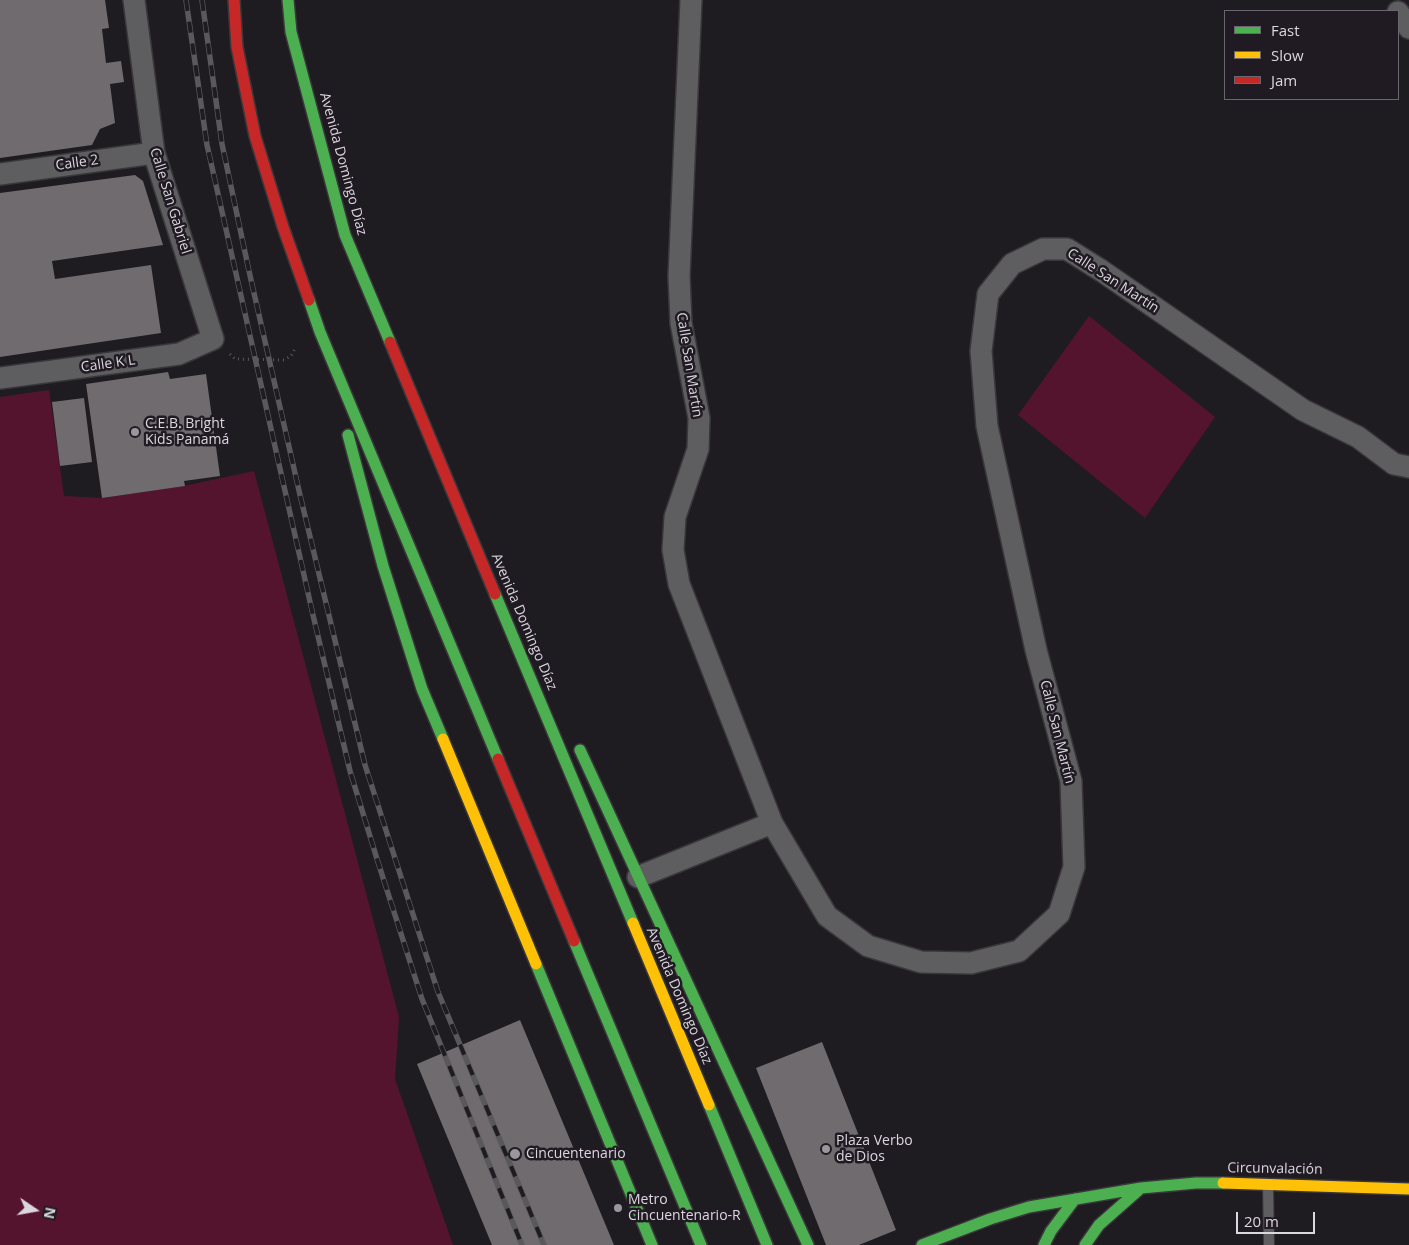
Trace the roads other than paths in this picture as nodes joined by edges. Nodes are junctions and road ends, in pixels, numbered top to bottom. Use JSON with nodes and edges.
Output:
{"nodes":[{"id":1,"x":134,"y":0,"type":"edge"},
{"id":2,"x":234,"y":0,"type":"edge"},
{"id":3,"x":288,"y":0,"type":"edge"},
{"id":4,"x":691,"y":0,"type":"edge"},
{"id":5,"x":1399,"y":13,"type":"edge"},
{"id":6,"x":1409,"y":28,"type":"edge"},
{"id":7,"x":154,"y":153,"type":"junction"},
{"id":8,"x":0,"y":174,"type":"edge"},
{"id":9,"x":320,"y":332,"type":"junction"},
{"id":10,"x":213,"y":339,"type":"joint"},
{"id":11,"x":0,"y":378,"type":"edge"},
{"id":12,"x":421,"y":415,"type":"junction"},
{"id":13,"x":1409,"y":467,"type":"edge"},
{"id":14,"x":498,"y":571,"type":"dead end"},
{"id":15,"x":576,"y":741,"type":"dead end"},
{"id":16,"x":772,"y":823,"type":"junction"},
{"id":17,"x":638,"y":877,"type":"junction"},
{"id":18,"x":1268,"y":1184,"type":"junction"},
{"id":19,"x":1141,"y":1188,"type":"junction"},
{"id":20,"x":1409,"y":1189,"type":"edge"},
{"id":21,"x":1075,"y":1199,"type":"junction"},
{"id":22,"x":954,"y":1232,"type":"junction"},
{"id":23,"x":966,"y":1241,"type":"dead end"},
{"id":24,"x":652,"y":1245,"type":"edge"},
{"id":25,"x":701,"y":1245,"type":"edge"},
{"id":26,"x":767,"y":1245,"type":"edge"},
{"id":27,"x":808,"y":1245,"type":"edge"},
{"id":28,"x":922,"y":1245,"type":"edge"},
{"id":29,"x":1044,"y":1245,"type":"edge"},
{"id":30,"x":1085,"y":1245,"type":"edge"},
{"id":31,"x":1269,"y":1245,"type":"edge"}],
"edges":[{"from":1,"to":7,"type":"street","name":"Calle San Gabriel"},
{"from":2,"to":9,"type":"main road"},
{"from":3,"to":12,"type":"main road","name":"Avenida Domingo Díaz"},
{"from":4,"to":16,"type":"street","name":"Calle San Martín"},
{"from":5,"to":6,"type":"street"},
{"from":7,"to":8,"type":"street","name":"Calle 2"},
{"from":7,"to":10,"type":"street","name":"Calle San Gabriel"},
{"from":9,"to":24,"type":"main road"},
{"from":9,"to":25,"type":"main road"},
{"from":10,"to":11,"type":"street","name":"Calle K L"},
{"from":12,"to":14,"type":"main road"},
{"from":12,"to":26,"type":"main road","name":"Avenida Domingo Díaz"},
{"from":13,"to":16,"type":"street","name":"Calle San Martín"},
{"from":15,"to":17,"type":"main road"},
{"from":16,"to":17,"type":"street"},
{"from":17,"to":27,"type":"main road"},
{"from":18,"to":19,"type":"main road","name":"Circunvalación"},
{"from":18,"to":20,"type":"main road","name":"Circunvalación"},
{"from":18,"to":31,"type":"lane"},
{"from":19,"to":21,"type":"main road","name":"Circunvalación"},
{"from":19,"to":30,"type":"main road"},
{"from":21,"to":22,"type":"main road","name":"Circunvalación"},
{"from":21,"to":29,"type":"main road"},
{"from":22,"to":23,"type":"main road"},
{"from":22,"to":28,"type":"main road","name":"Circunvalación"}]}
